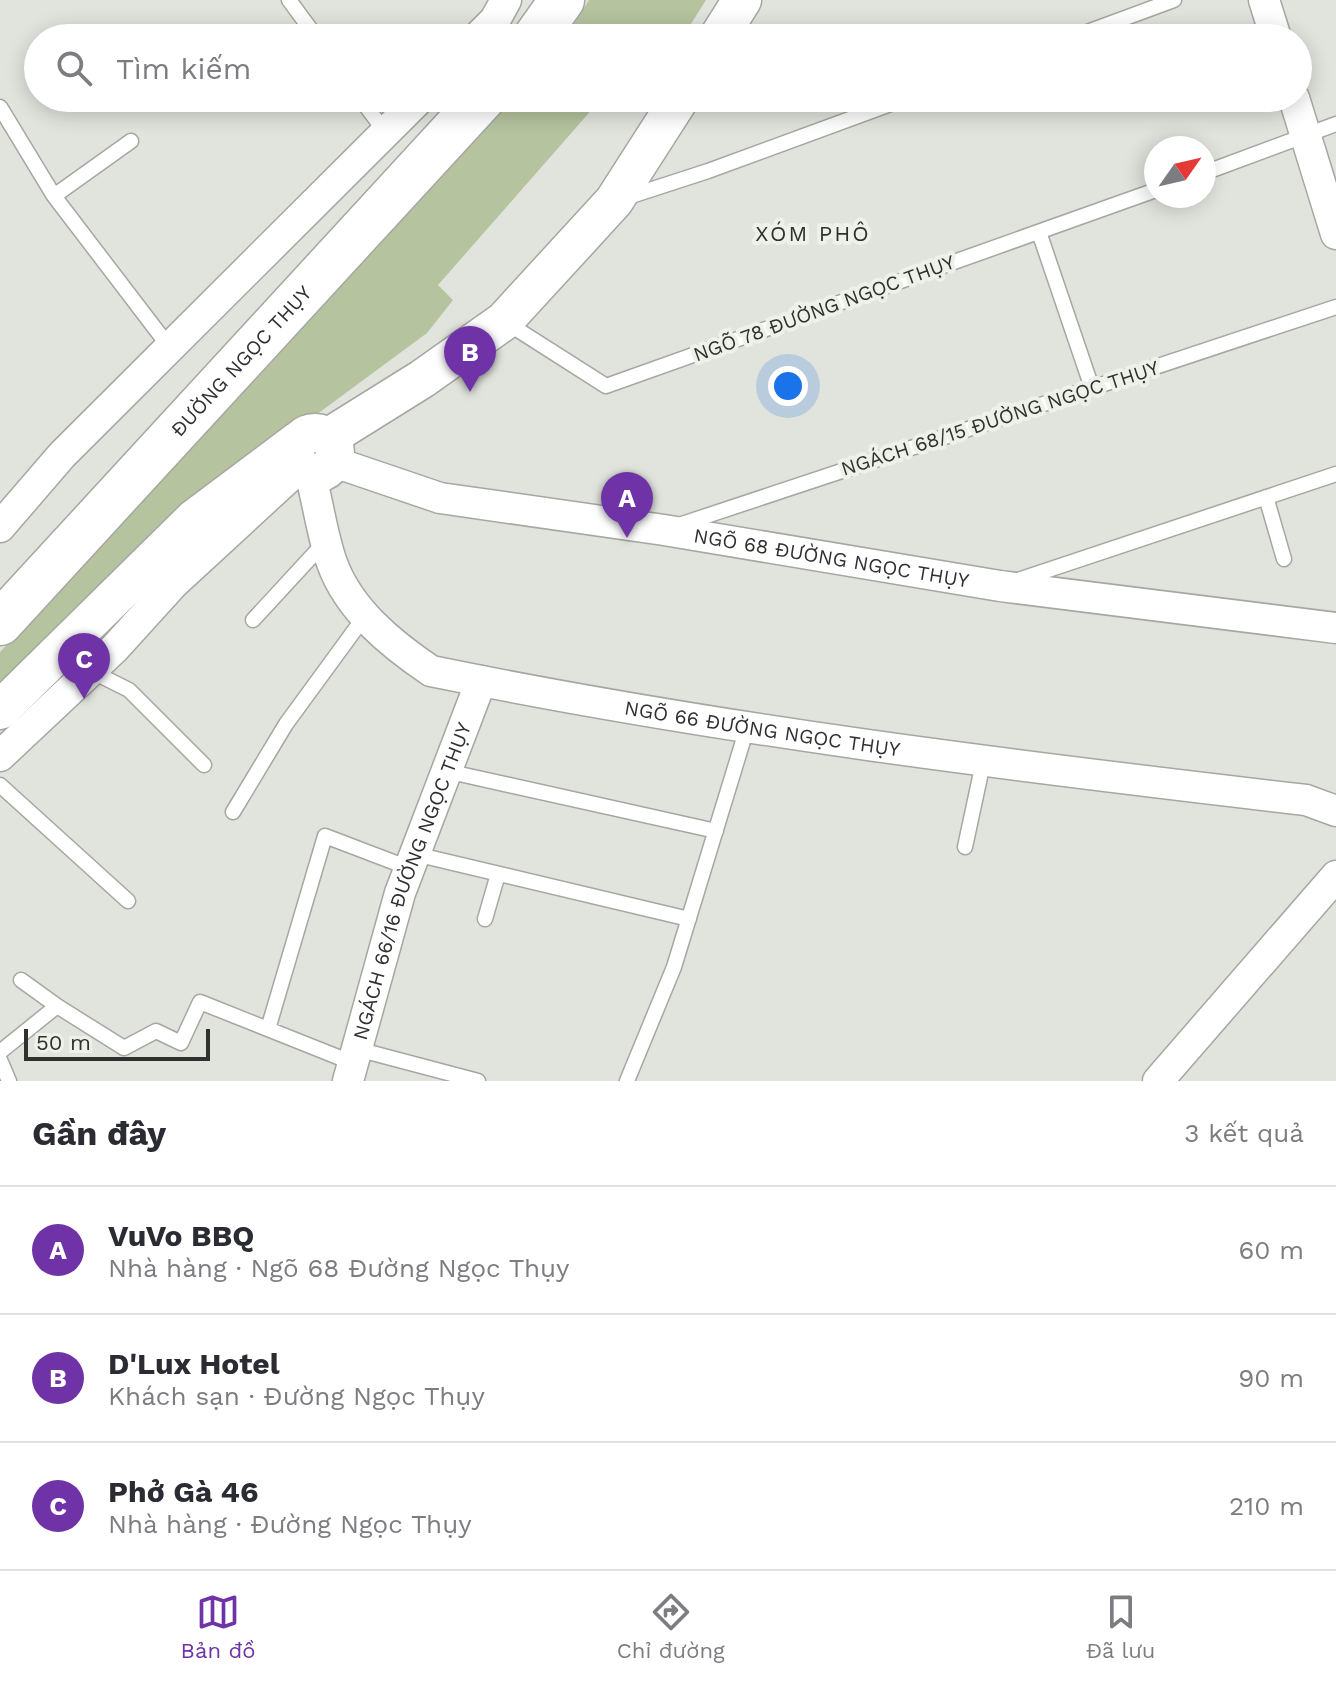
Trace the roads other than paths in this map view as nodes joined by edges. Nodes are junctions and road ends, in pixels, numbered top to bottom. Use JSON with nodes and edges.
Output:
{"nodes":[{"id":1,"x":289,"y":0,"type":"edge"},
{"id":2,"x":506,"y":0,"type":"edge"},
{"id":3,"x":562,"y":0,"type":"edge"},
{"id":4,"x":742,"y":0,"type":"edge"},
{"id":5,"x":1174,"y":0,"type":"edge"},
{"id":6,"x":1264,"y":0,"type":"edge"},
{"id":7,"x":307,"y":24,"type":"edge"},
{"id":8,"x":491,"y":24,"type":"edge"},
{"id":9,"x":545,"y":24,"type":"edge"},
{"id":10,"x":727,"y":24,"type":"edge"},
{"id":11,"x":1109,"y":24,"type":"edge"},
{"id":12,"x":1272,"y":24,"type":"edge"},
{"id":13,"x":0,"y":107,"type":"edge"},
{"id":14,"x":370,"y":112,"type":"edge"},
{"id":15,"x":406,"y":112,"type":"edge"},
{"id":16,"x":470,"y":112,"type":"edge"},
{"id":17,"x":671,"y":112,"type":"edge"},
{"id":18,"x":869,"y":112,"type":"edge"},
{"id":19,"x":1299,"y":112,"type":"edge"},
{"id":20,"x":1336,"y":124,"type":"edge"},
{"id":21,"x":386,"y":133,"type":"junction"},
{"id":22,"x":1307,"y":136,"type":"junction"},
{"id":23,"x":131,"y":141,"type":"dead end"},
{"id":24,"x":1216,"y":169,"type":"edge"},
{"id":25,"x":1144,"y":194,"type":"edge"},
{"id":26,"x":54,"y":196,"type":"junction"},
{"id":27,"x":614,"y":201,"type":"junction"},
{"id":28,"x":1039,"y":232,"type":"junction"},
{"id":29,"x":1336,"y":234,"type":"edge"},
{"id":30,"x":1336,"y":307,"type":"edge"},
{"id":31,"x":504,"y":321,"type":"junction"},
{"id":32,"x":170,"y":348,"type":"junction"},
{"id":33,"x":1092,"y":388,"type":"junction"},
{"id":34,"x":314,"y":456,"type":"junction"},
{"id":35,"x":1336,"y":474,"type":"edge"},
{"id":36,"x":1266,"y":497,"type":"junction"},
{"id":37,"x":0,"y":527,"type":"edge"},
{"id":38,"x":664,"y":530,"type":"junction"},
{"id":39,"x":327,"y":539,"type":"junction"},
{"id":40,"x":1284,"y":559,"type":"dead end"},
{"id":41,"x":1000,"y":586,"type":"junction"},
{"id":42,"x":7,"y":609,"type":"edge"},
{"id":43,"x":365,"y":616,"type":"junction"},
{"id":44,"x":253,"y":620,"type":"dead end"},
{"id":45,"x":1336,"y":628,"type":"edge"},
{"id":46,"x":91,"y":671,"type":"junction"},
{"id":47,"x":481,"y":681,"type":"junction"},
{"id":48,"x":0,"y":710,"type":"edge"},
{"id":49,"x":747,"y":728,"type":"junction"},
{"id":50,"x":0,"y":756,"type":"edge"},
{"id":51,"x":983,"y":763,"type":"junction"},
{"id":52,"x":204,"y":765,"type":"dead end"},
{"id":53,"x":446,"y":771,"type":"junction"},
{"id":54,"x":0,"y":785,"type":"edge"},
{"id":55,"x":1336,"y":811,"type":"edge"},
{"id":56,"x":233,"y":812,"type":"dead end"},
{"id":57,"x":716,"y":831,"type":"junction"},
{"id":58,"x":965,"y":847,"type":"dead end"},
{"id":59,"x":412,"y":861,"type":"junction"},
{"id":60,"x":498,"y":874,"type":"junction"},
{"id":61,"x":1336,"y":876,"type":"edge"},
{"id":62,"x":128,"y":901,"type":"dead end"},
{"id":63,"x":485,"y":919,"type":"dead end"},
{"id":64,"x":689,"y":919,"type":"junction"},
{"id":65,"x":21,"y":980,"type":"dead end"},
{"id":66,"x":57,"y":1006,"type":"junction"},
{"id":67,"x":268,"y":1029,"type":"junction"},
{"id":68,"x":0,"y":1052,"type":"edge"},
{"id":69,"x":0,"y":1060,"type":"edge"},
{"id":70,"x":353,"y":1064,"type":"edge"},
{"id":71,"x":9,"y":1081,"type":"edge"},
{"id":72,"x":478,"y":1081,"type":"edge"},
{"id":73,"x":627,"y":1081,"type":"edge"},
{"id":74,"x":1158,"y":1081,"type":"edge"}],
"edges":[{"from":1,"to":7,"type":"lane"},
{"from":2,"to":8,"type":"street"},
{"from":3,"to":9,"type":"main road"},
{"from":4,"to":10,"type":"street"},
{"from":5,"to":11,"type":"lane"},
{"from":6,"to":12,"type":"street"},
{"from":13,"to":26,"type":"lane"},
{"from":14,"to":21,"type":"lane"},
{"from":15,"to":21,"type":"street"},
{"from":16,"to":42,"type":"main road","name":"ĐƯỜNG NGỌC THỤY"},
{"from":17,"to":27,"type":"street"},
{"from":18,"to":27,"type":"lane"},
{"from":19,"to":22,"type":"street"},
{"from":20,"to":22,"type":"lane"},
{"from":21,"to":32,"type":"street"},
{"from":22,"to":24,"type":"lane"},
{"from":22,"to":29,"type":"street"},
{"from":23,"to":26,"type":"lane"},
{"from":25,"to":28,"type":"lane","name":"NGÕ 78 ĐƯỜNG NGỌC THỤY"},
{"from":26,"to":32,"type":"lane"},
{"from":27,"to":31,"type":"street"},
{"from":28,"to":31,"type":"lane","name":"NGÕ 78 ĐƯỜNG NGỌC THỤY"},
{"from":28,"to":33,"type":"lane"},
{"from":30,"to":33,"type":"lane","name":"NGÁCH 68/15 ĐƯỜNG NGỌC THỤY"},
{"from":31,"to":34,"type":"street"},
{"from":32,"to":37,"type":"street"},
{"from":33,"to":38,"type":"lane","name":"NGÁCH 68/15 ĐƯỜNG NGỌC THỤY"},
{"from":34,"to":38,"type":"street","name":"NGÕ 68 ĐƯỜNG NGỌC THỤY"},
{"from":34,"to":39,"type":"street","name":"NGÕ 66 ĐƯỜNG NGỌC THỤY"},
{"from":34,"to":46,"type":"street"},
{"from":34,"to":48,"type":"street"},
{"from":35,"to":36,"type":"lane"},
{"from":36,"to":40,"type":"lane"},
{"from":36,"to":41,"type":"lane"},
{"from":38,"to":41,"type":"street","name":"NGÕ 68 ĐƯỜNG NGỌC THỤY"},
{"from":39,"to":43,"type":"street","name":"NGÕ 66 ĐƯỜNG NGỌC THỤY"},
{"from":39,"to":44,"type":"lane"},
{"from":41,"to":45,"type":"street","name":"NGÕ 68 ĐƯỜNG NGỌC THỤY"},
{"from":43,"to":47,"type":"street","name":"NGÕ 66 ĐƯỜNG NGỌC THỤY"},
{"from":43,"to":56,"type":"lane"},
{"from":46,"to":50,"type":"street"},
{"from":46,"to":52,"type":"lane"},
{"from":47,"to":49,"type":"street","name":"NGÕ 66 ĐƯỜNG NGỌC THỤY"},
{"from":47,"to":53,"type":"street","name":"NGÁCH 66/16 ĐƯỜNG NGỌC THỤY"},
{"from":49,"to":51,"type":"street","name":"NGÕ 66 ĐƯỜNG NGỌC THỤY"},
{"from":49,"to":57,"type":"lane"},
{"from":51,"to":55,"type":"street","name":"NGÕ 66 ĐƯỜNG NGỌC THỤY"},
{"from":51,"to":58,"type":"lane"},
{"from":53,"to":57,"type":"lane"},
{"from":53,"to":59,"type":"street","name":"NGÁCH 66/16 ĐƯỜNG NGỌC THỤY"},
{"from":54,"to":62,"type":"lane"},
{"from":57,"to":64,"type":"lane"},
{"from":59,"to":60,"type":"lane"},
{"from":59,"to":67,"type":"lane"},
{"from":59,"to":70,"type":"street","name":"NGÁCH 66/16 ĐƯỜNG NGỌC THỤY"},
{"from":60,"to":63,"type":"lane"},
{"from":60,"to":64,"type":"lane"},
{"from":61,"to":74,"type":"street"},
{"from":64,"to":73,"type":"lane"},
{"from":65,"to":66,"type":"lane"},
{"from":66,"to":67,"type":"lane"},
{"from":66,"to":68,"type":"lane"},
{"from":67,"to":70,"type":"lane"},
{"from":69,"to":71,"type":"lane"},
{"from":70,"to":72,"type":"lane"}]}
